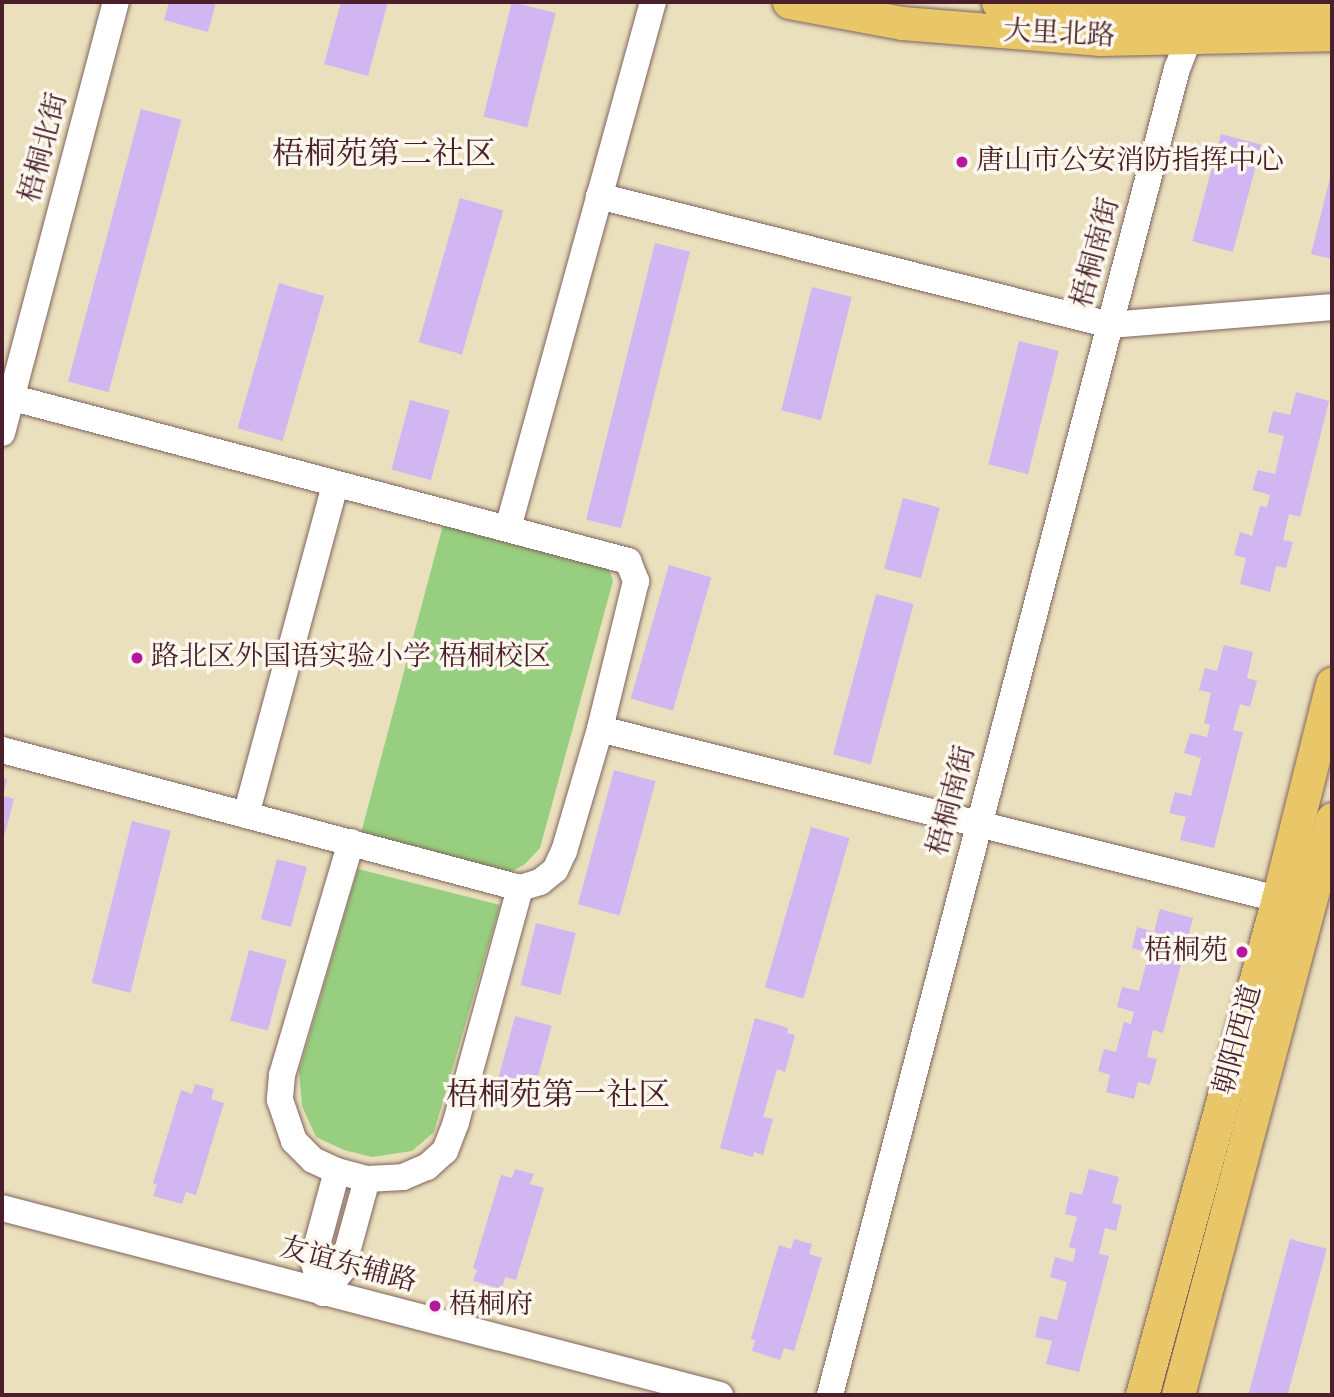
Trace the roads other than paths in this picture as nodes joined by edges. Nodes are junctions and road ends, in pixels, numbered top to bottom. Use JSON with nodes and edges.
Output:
{"nodes":[{"id":1,"x":100,"y":2,"type":"edge"},
{"id":2,"x":116,"y":2,"type":"edge"},
{"id":3,"x":653,"y":2,"type":"edge"},
{"id":4,"x":789,"y":2,"type":"edge"},
{"id":5,"x":998,"y":2,"type":"edge"},
{"id":6,"x":1332,"y":4,"type":"edge"},
{"id":7,"x":1197,"y":16,"type":"edge"},
{"id":8,"x":1332,"y":34,"type":"edge"},
{"id":9,"x":599,"y":196,"type":"junction"},
{"id":10,"x":1332,"y":307,"type":"edge"},
{"id":11,"x":1116,"y":326,"type":"junction"},
{"id":12,"x":5,"y":391,"type":"edge"},
{"id":13,"x":2,"y":433,"type":"edge"},
{"id":14,"x":335,"y":485,"type":"junction"},
{"id":15,"x":508,"y":527,"type":"junction"},
{"id":16,"x":1332,"y":684,"type":"edge"},
{"id":17,"x":600,"y":730,"type":"junction"},
{"id":18,"x":2,"y":750,"type":"edge"},
{"id":19,"x":246,"y":815,"type":"junction"},
{"id":20,"x":1332,"y":819,"type":"edge"},
{"id":21,"x":984,"y":826,"type":"junction"},
{"id":22,"x":351,"y":842,"type":"junction"},
{"id":23,"x":520,"y":888,"type":"junction"},
{"id":24,"x":1278,"y":899,"type":"junction"},
{"id":25,"x":1309,"y":907,"type":"junction"},
{"id":26,"x":337,"y":1171,"type":"junction"},
{"id":27,"x":367,"y":1179,"type":"junction"},
{"id":28,"x":2,"y":1208,"type":"edge"},
{"id":29,"x":323,"y":1293,"type":"junction"},
{"id":30,"x":720,"y":1395,"type":"edge"},
{"id":31,"x":830,"y":1395,"type":"edge"},
{"id":32,"x":838,"y":1395,"type":"edge"},
{"id":33,"x":1142,"y":1395,"type":"edge"},
{"id":34,"x":1178,"y":1395,"type":"edge"}],
"edges":[{"from":1,"to":12,"type":"street","name":"梧桐北街"},
{"from":2,"to":12,"type":"street","name":"梧桐北街"},
{"from":3,"to":9,"type":"street"},
{"from":4,"to":7,"type":"main road","name":"大里北路"},
{"from":5,"to":7,"type":"main road","name":"大里北路"},
{"from":6,"to":7,"type":"main road","name":"大里北路"},
{"from":7,"to":8,"type":"main road","name":"大里北路"},
{"from":7,"to":11,"type":"street","name":"梧桐南街"},
{"from":9,"to":11,"type":"street"},
{"from":9,"to":15,"type":"street"},
{"from":10,"to":11,"type":"street"},
{"from":11,"to":21,"type":"street","name":"梧桐南街"},
{"from":12,"to":13,"type":"street","name":"梧桐北街"},
{"from":12,"to":14,"type":"street"},
{"from":14,"to":15,"type":"street"},
{"from":14,"to":19,"type":"street"},
{"from":15,"to":17,"type":"street"},
{"from":16,"to":24,"type":"main road","name":"朝阳西道"},
{"from":17,"to":21,"type":"street"},
{"from":17,"to":23,"type":"street"},
{"from":18,"to":19,"type":"street"},
{"from":19,"to":22,"type":"street"},
{"from":20,"to":25,"type":"main road","name":"朝阳西道"},
{"from":21,"to":24,"type":"street"},
{"from":21,"to":31,"type":"street","name":"梧桐南街"},
{"from":21,"to":32,"type":"street","name":"梧桐南街"},
{"from":22,"to":23,"type":"street"},
{"from":22,"to":26,"type":"street"},
{"from":23,"to":27,"type":"street"},
{"from":24,"to":25,"type":"main road"},
{"from":24,"to":33,"type":"main road","name":"朝阳西道"},
{"from":25,"to":34,"type":"main road","name":"朝阳西道"},
{"from":26,"to":27,"type":"street"},
{"from":26,"to":29,"type":"street"},
{"from":27,"to":29,"type":"street"},
{"from":28,"to":29,"type":"street","name":"友谊东辅路"},
{"from":29,"to":30,"type":"street","name":"友谊东辅路"}]}
